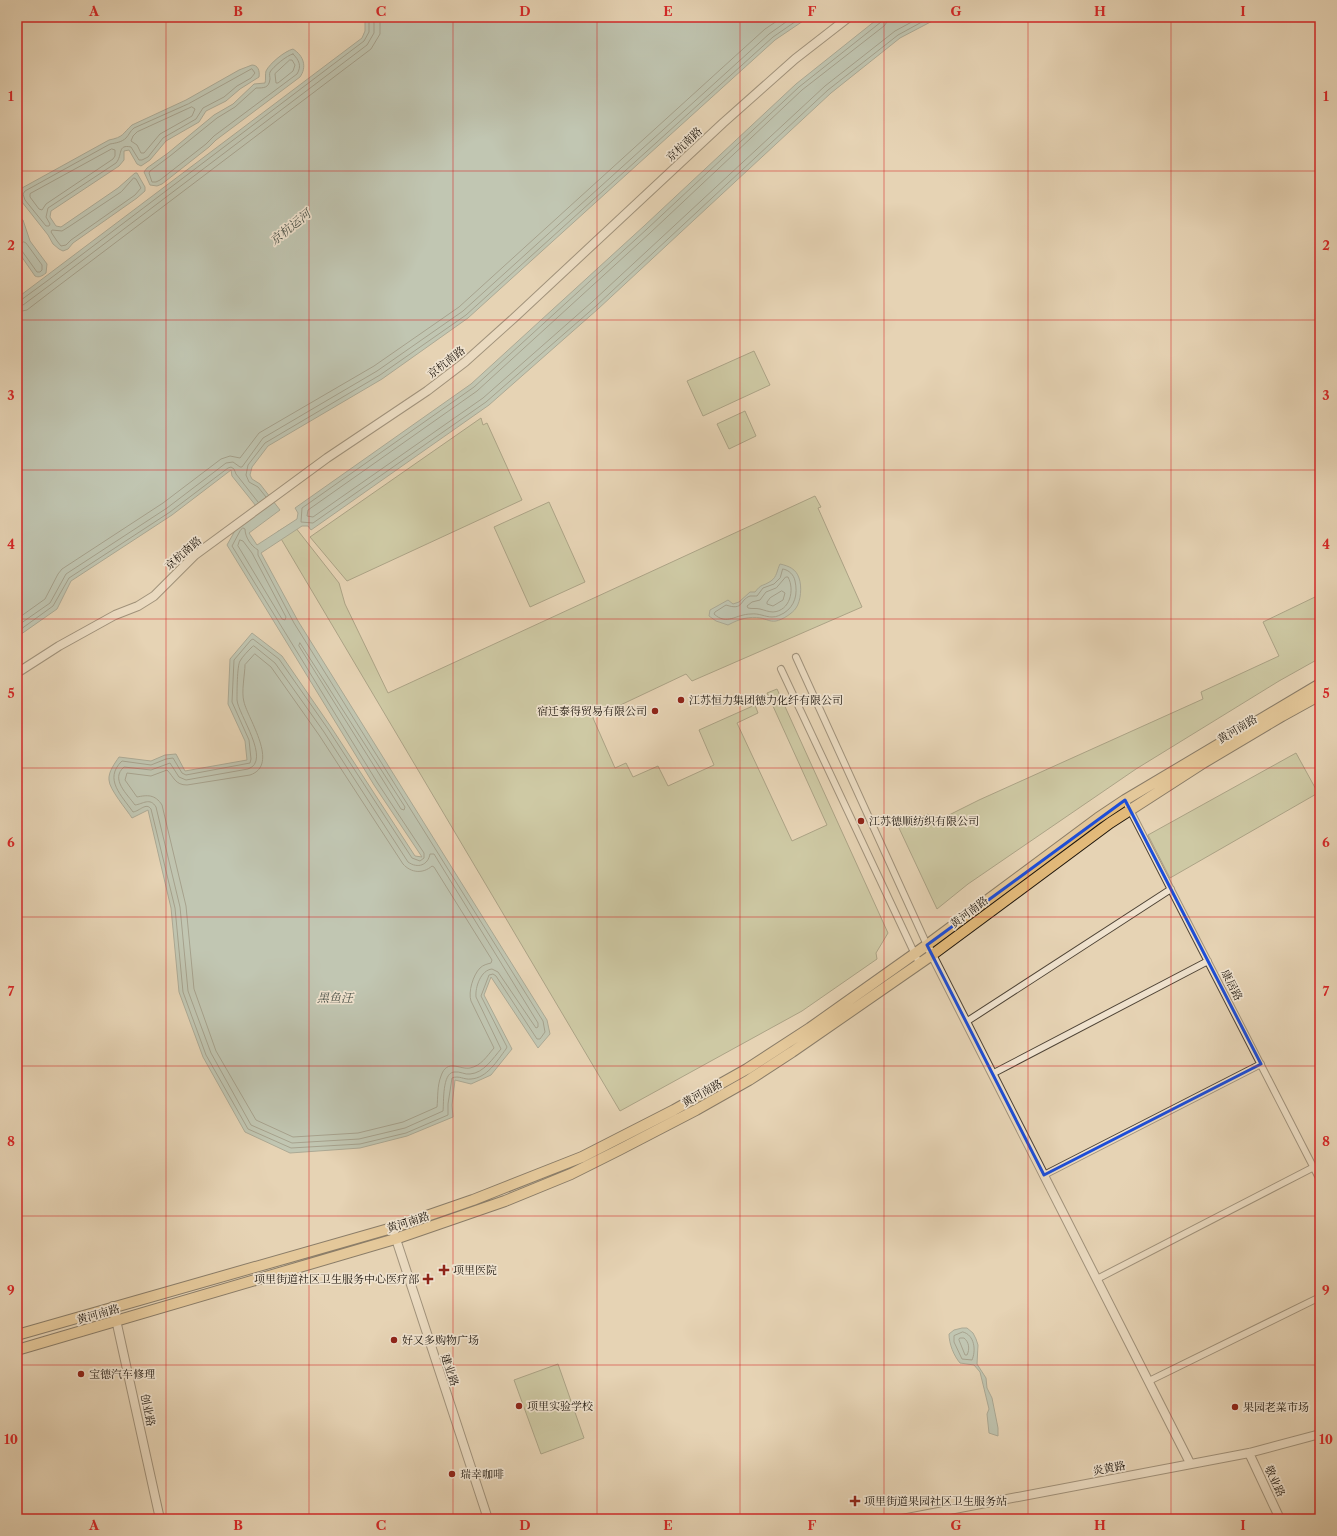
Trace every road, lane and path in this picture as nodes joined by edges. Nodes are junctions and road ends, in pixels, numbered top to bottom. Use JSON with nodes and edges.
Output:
{"nodes":[{"id":1,"x":849,"y":17,"type":"edge"},
{"id":2,"x":796,"y":657,"type":"dead end"},
{"id":3,"x":781,"y":669,"type":"dead end"},
{"id":4,"x":17,"y":673,"type":"edge"},
{"id":5,"x":1320,"y":684,"type":"edge"},
{"id":6,"x":1320,"y":695,"type":"edge"},
{"id":7,"x":1128,"y":804,"type":"junction"},
{"id":8,"x":1171,"y":889,"type":"junction"},
{"id":9,"x":927,"y":945,"type":"junction"},
{"id":10,"x":932,"y":955,"type":"junction"},
{"id":11,"x":917,"y":958,"type":"junction"},
{"id":12,"x":1208,"y":961,"type":"junction"},
{"id":13,"x":966,"y":1022,"type":"junction"},
{"id":14,"x":1261,"y":1064,"type":"junction"},
{"id":15,"x":992,"y":1074,"type":"junction"},
{"id":16,"x":1314,"y":1167,"type":"junction"},
{"id":17,"x":1044,"y":1175,"type":"junction"},
{"id":18,"x":1320,"y":1180,"type":"edge"},
{"id":19,"x":392,"y":1228,"type":"junction"},
{"id":20,"x":395,"y":1239,"type":"junction"},
{"id":21,"x":1097,"y":1279,"type":"junction"},
{"id":22,"x":1320,"y":1297,"type":"edge"},
{"id":23,"x":113,"y":1306,"type":"junction"},
{"id":24,"x":117,"y":1321,"type":"junction"},
{"id":25,"x":17,"y":1335,"type":"edge"},
{"id":26,"x":17,"y":1350,"type":"edge"},
{"id":27,"x":1149,"y":1381,"type":"junction"},
{"id":28,"x":1320,"y":1434,"type":"edge"},
{"id":29,"x":1249,"y":1453,"type":"junction"},
{"id":30,"x":1190,"y":1463,"type":"junction"},
{"id":31,"x":160,"y":1519,"type":"edge"},
{"id":32,"x":488,"y":1519,"type":"edge"},
{"id":33,"x":902,"y":1519,"type":"edge"},
{"id":34,"x":1280,"y":1519,"type":"edge"}],
"edges":[{"from":1,"to":4,"type":"street","name":"京杭南路"},
{"from":2,"to":9,"type":"street"},
{"from":3,"to":11,"type":"street"},
{"from":5,"to":7,"type":"main road","name":"黄河南路"},
{"from":6,"to":7,"type":"main road","name":"黄河南路"},
{"from":7,"to":8,"type":"street","name":"康居路"},
{"from":7,"to":9,"type":"main road","name":"黄河南路"},
{"from":7,"to":10,"type":"main road","name":"黄河南路"},
{"from":8,"to":12,"type":"street","name":"康居路"},
{"from":8,"to":13,"type":"street"},
{"from":9,"to":10,"type":"street"},
{"from":9,"to":11,"type":"main road","name":"黄河南路"},
{"from":10,"to":11,"type":"main road","name":"黄河南路"},
{"from":10,"to":13,"type":"street"},
{"from":11,"to":19,"type":"main road","name":"黄河南路"},
{"from":11,"to":20,"type":"main road","name":"黄河南路"},
{"from":12,"to":14,"type":"street","name":"康居路"},
{"from":12,"to":15,"type":"street"},
{"from":13,"to":15,"type":"street"},
{"from":14,"to":16,"type":"street","name":"康居路"},
{"from":14,"to":17,"type":"street"},
{"from":15,"to":17,"type":"street"},
{"from":16,"to":18,"type":"street","name":"康居路"},
{"from":16,"to":21,"type":"street"},
{"from":17,"to":21,"type":"street"},
{"from":19,"to":20,"type":"street","name":"建业路"},
{"from":19,"to":23,"type":"main road","name":"黄河南路"},
{"from":20,"to":24,"type":"main road","name":"黄河南路"},
{"from":20,"to":32,"type":"street","name":"建业路"},
{"from":21,"to":27,"type":"street"},
{"from":22,"to":27,"type":"street"},
{"from":23,"to":24,"type":"street","name":"创业路"},
{"from":23,"to":25,"type":"main road","name":"黄河南路"},
{"from":24,"to":26,"type":"main road","name":"黄河南路"},
{"from":24,"to":31,"type":"street","name":"创业路"},
{"from":27,"to":30,"type":"street"},
{"from":28,"to":29,"type":"street","name":"炎黄路"},
{"from":29,"to":30,"type":"street","name":"炎黄路"},
{"from":29,"to":34,"type":"street","name":"敬业路"},
{"from":30,"to":33,"type":"street","name":"炎黄路"}]}
